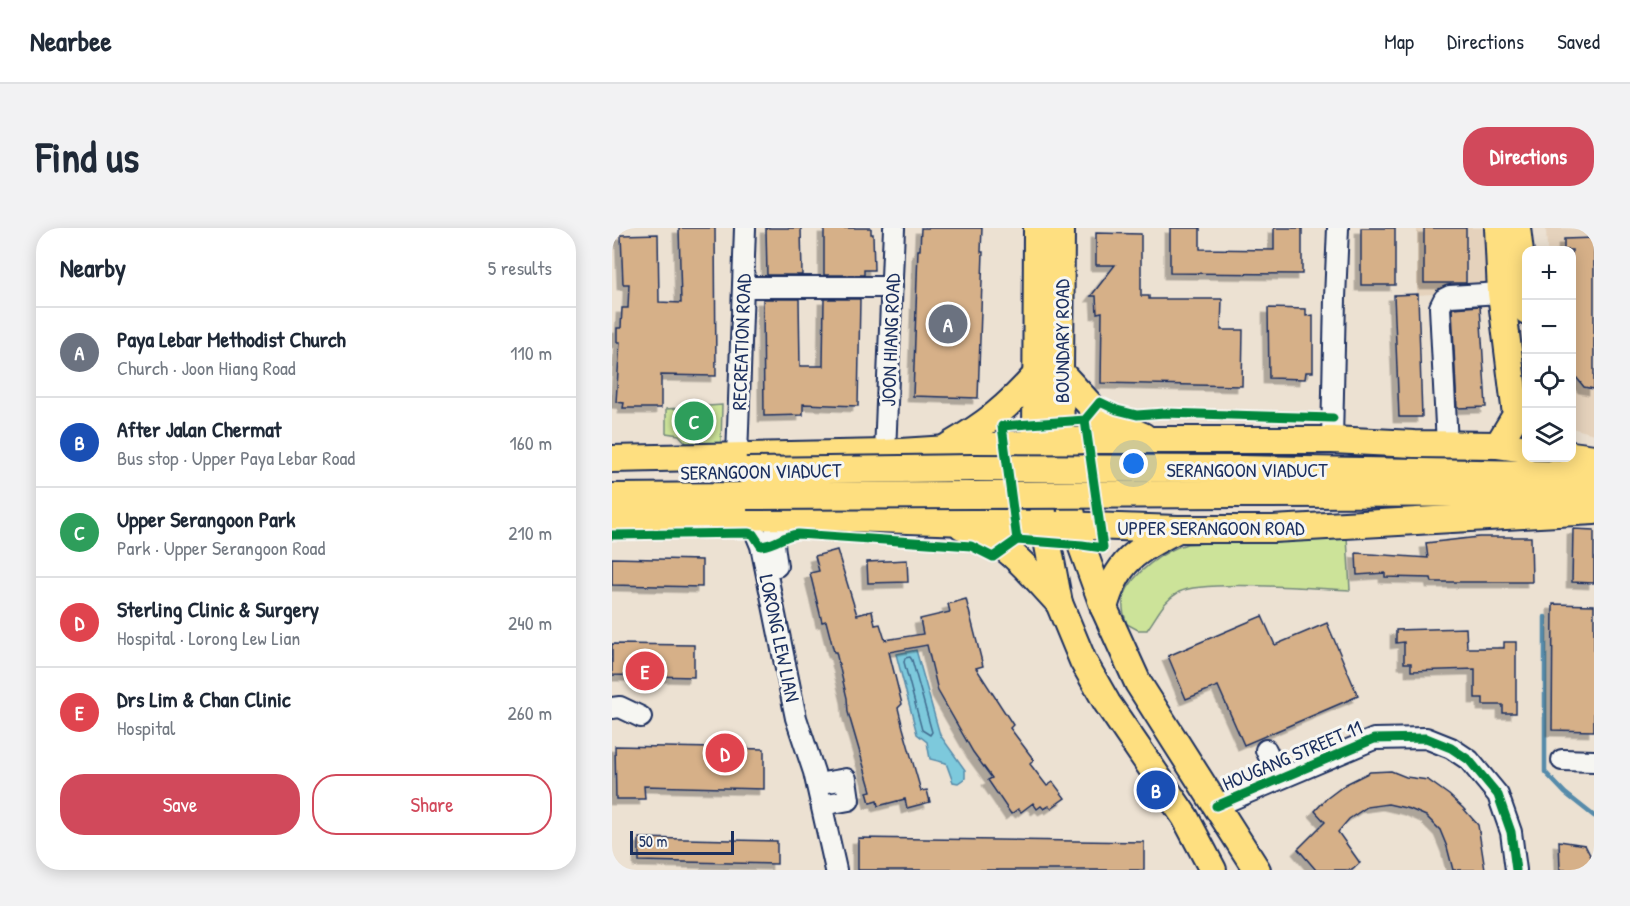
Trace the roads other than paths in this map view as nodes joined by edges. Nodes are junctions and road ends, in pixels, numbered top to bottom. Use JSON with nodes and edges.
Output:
{"nodes":[{"id":1,"x":745,"y":228,"type":"edge"},
{"id":2,"x":894,"y":228,"type":"edge"},
{"id":3,"x":1037,"y":228,"type":"edge"},
{"id":4,"x":1061,"y":228,"type":"edge"},
{"id":5,"x":1338,"y":228,"type":"edge"},
{"id":6,"x":1498,"y":228,"type":"edge"},
{"id":7,"x":1517,"y":228,"type":"edge"},
{"id":8,"x":743,"y":287,"type":"junction"},
{"id":9,"x":892,"y":287,"type":"junction"},
{"id":10,"x":1500,"y":293,"type":"junction"},
{"id":11,"x":1526,"y":300,"type":"edge"},
{"id":12,"x":1048,"y":374,"type":"junction"},
{"id":13,"x":1521,"y":420,"type":"edge"},
{"id":14,"x":1152,"y":440,"type":"junction"},
{"id":15,"x":1332,"y":441,"type":"junction"},
{"id":16,"x":1061,"y":442,"type":"junction"},
{"id":17,"x":1036,"y":444,"type":"junction"},
{"id":18,"x":1447,"y":445,"type":"junction"},
{"id":19,"x":1498,"y":445,"type":"junction"},
{"id":20,"x":947,"y":448,"type":"junction"},
{"id":21,"x":1522,"y":448,"type":"edge"},
{"id":22,"x":885,"y":453,"type":"junction"},
{"id":23,"x":1576,"y":455,"type":"edge"},
{"id":24,"x":737,"y":457,"type":"junction"},
{"id":25,"x":1594,"y":458,"type":"edge"},
{"id":26,"x":612,"y":459,"type":"edge"},
{"id":27,"x":612,"y":474,"type":"edge"},
{"id":28,"x":1594,"y":475,"type":"edge"},
{"id":29,"x":1594,"y":493,"type":"edge"},
{"id":30,"x":612,"y":498,"type":"edge"},
{"id":31,"x":1594,"y":511,"type":"edge"},
{"id":32,"x":790,"y":516,"type":"junction"},
{"id":33,"x":749,"y":517,"type":"junction"},
{"id":34,"x":612,"y":518,"type":"edge"},
{"id":35,"x":945,"y":520,"type":"junction"},
{"id":36,"x":1044,"y":524,"type":"junction"},
{"id":37,"x":1074,"y":525,"type":"junction"},
{"id":38,"x":1178,"y":529,"type":"junction"},
{"id":39,"x":1059,"y":603,"type":"junction"},
{"id":40,"x":1104,"y":608,"type":"junction"},
{"id":41,"x":792,"y":648,"type":"junction"},
{"id":42,"x":612,"y":708,"type":"edge"},
{"id":43,"x":641,"y":717,"type":"dead end"},
{"id":44,"x":798,"y":726,"type":"junction"},
{"id":45,"x":1266,"y":750,"type":"dead end"},
{"id":46,"x":1562,"y":760,"type":"dead end"},
{"id":47,"x":1594,"y":761,"type":"edge"},
{"id":48,"x":815,"y":778,"type":"junction"},
{"id":49,"x":1279,"y":778,"type":"junction"},
{"id":50,"x":822,"y":805,"type":"junction"},
{"id":51,"x":1216,"y":806,"type":"junction"},
{"id":52,"x":836,"y":870,"type":"edge"},
{"id":53,"x":1213,"y":870,"type":"edge"},
{"id":54,"x":1257,"y":870,"type":"edge"},
{"id":55,"x":1516,"y":870,"type":"edge"}],
"edges":[{"from":1,"to":8,"type":"street","name":"RECREATION ROAD"},
{"from":2,"to":9,"type":"street","name":"JOON HIANG ROAD"},
{"from":3,"to":12,"type":"main road","name":"BOUNDARY ROAD"},
{"from":4,"to":12,"type":"main road","name":"BOUNDARY ROAD"},
{"from":5,"to":15,"type":"street"},
{"from":6,"to":10,"type":"main road"},
{"from":7,"to":11,"type":"main road"},
{"from":8,"to":9,"type":"street"},
{"from":8,"to":24,"type":"street","name":"RECREATION ROAD"},
{"from":9,"to":22,"type":"street","name":"JOON HIANG ROAD"},
{"from":10,"to":13,"type":"main road"},
{"from":10,"to":18,"type":"street"},
{"from":12,"to":14,"type":"main road"},
{"from":12,"to":16,"type":"main road","name":"BOUNDARY ROAD"},
{"from":12,"to":17,"type":"main road","name":"BOUNDARY ROAD"},
{"from":12,"to":20,"type":"main road"},
{"from":13,"to":19,"type":"main road"},
{"from":14,"to":15,"type":"main road"},
{"from":14,"to":16,"type":"main road"},
{"from":15,"to":18,"type":"main road"},
{"from":16,"to":17,"type":"main road"},
{"from":16,"to":37,"type":"main road","name":"BOUNDARY ROAD"},
{"from":17,"to":20,"type":"main road"},
{"from":17,"to":36,"type":"main road","name":"BOUNDARY ROAD"},
{"from":18,"to":19,"type":"main road"},
{"from":19,"to":21,"type":"main road"},
{"from":20,"to":22,"type":"main road"},
{"from":22,"to":24,"type":"main road"},
{"from":23,"to":25,"type":"main road"},
{"from":24,"to":26,"type":"main road"},
{"from":27,"to":28,"type":"main road","name":"SERANGOON VIADUCT","bridge":true},
{"from":29,"to":30,"type":"main road","name":"SERANGOON VIADUCT","bridge":true},
{"from":31,"to":38,"type":"main road","name":"UPPER SERANGOON ROAD"},
{"from":32,"to":33,"type":"main road","name":"UPPER SERANGOON ROAD"},
{"from":32,"to":35,"type":"main road","name":"UPPER SERANGOON ROAD"},
{"from":32,"to":41,"type":"street","name":"LORONG LEW LIAN"},
{"from":33,"to":34,"type":"main road","name":"UPPER SERANGOON ROAD"},
{"from":33,"to":44,"type":"street","name":"LORONG LEW LIAN"},
{"from":35,"to":36,"type":"main road","name":"UPPER SERANGOON ROAD"},
{"from":35,"to":39,"type":"main road"},
{"from":36,"to":37,"type":"main road","name":"UPPER SERANGOON ROAD"},
{"from":36,"to":39,"type":"main road","name":"BOUNDARY ROAD"},
{"from":37,"to":38,"type":"main road","name":"UPPER SERANGOON ROAD"},
{"from":37,"to":40,"type":"main road","name":"BOUNDARY ROAD"},
{"from":38,"to":40,"type":"main road"},
{"from":39,"to":53,"type":"main road"},
{"from":40,"to":51,"type":"main road","name":"BOUNDARY ROAD"},
{"from":41,"to":44,"type":"street","name":"LORONG LEW LIAN"},
{"from":41,"to":48,"type":"street","name":"LORONG LEW LIAN"},
{"from":42,"to":43,"type":"street"},
{"from":44,"to":48,"type":"street","name":"LORONG LEW LIAN"},
{"from":45,"to":49,"type":"street"},
{"from":46,"to":47,"type":"street"},
{"from":48,"to":50,"type":"street","name":"LORONG LEW LIAN"},
{"from":48,"to":50,"type":"street"},
{"from":49,"to":51,"type":"street","name":"HOUGANG STREET 11"},
{"from":49,"to":55,"type":"street","name":"HOUGANG STREET 11"},
{"from":50,"to":52,"type":"street","name":"LORONG LEW LIAN"},
{"from":51,"to":54,"type":"main road","name":"BOUNDARY ROAD"}]}
